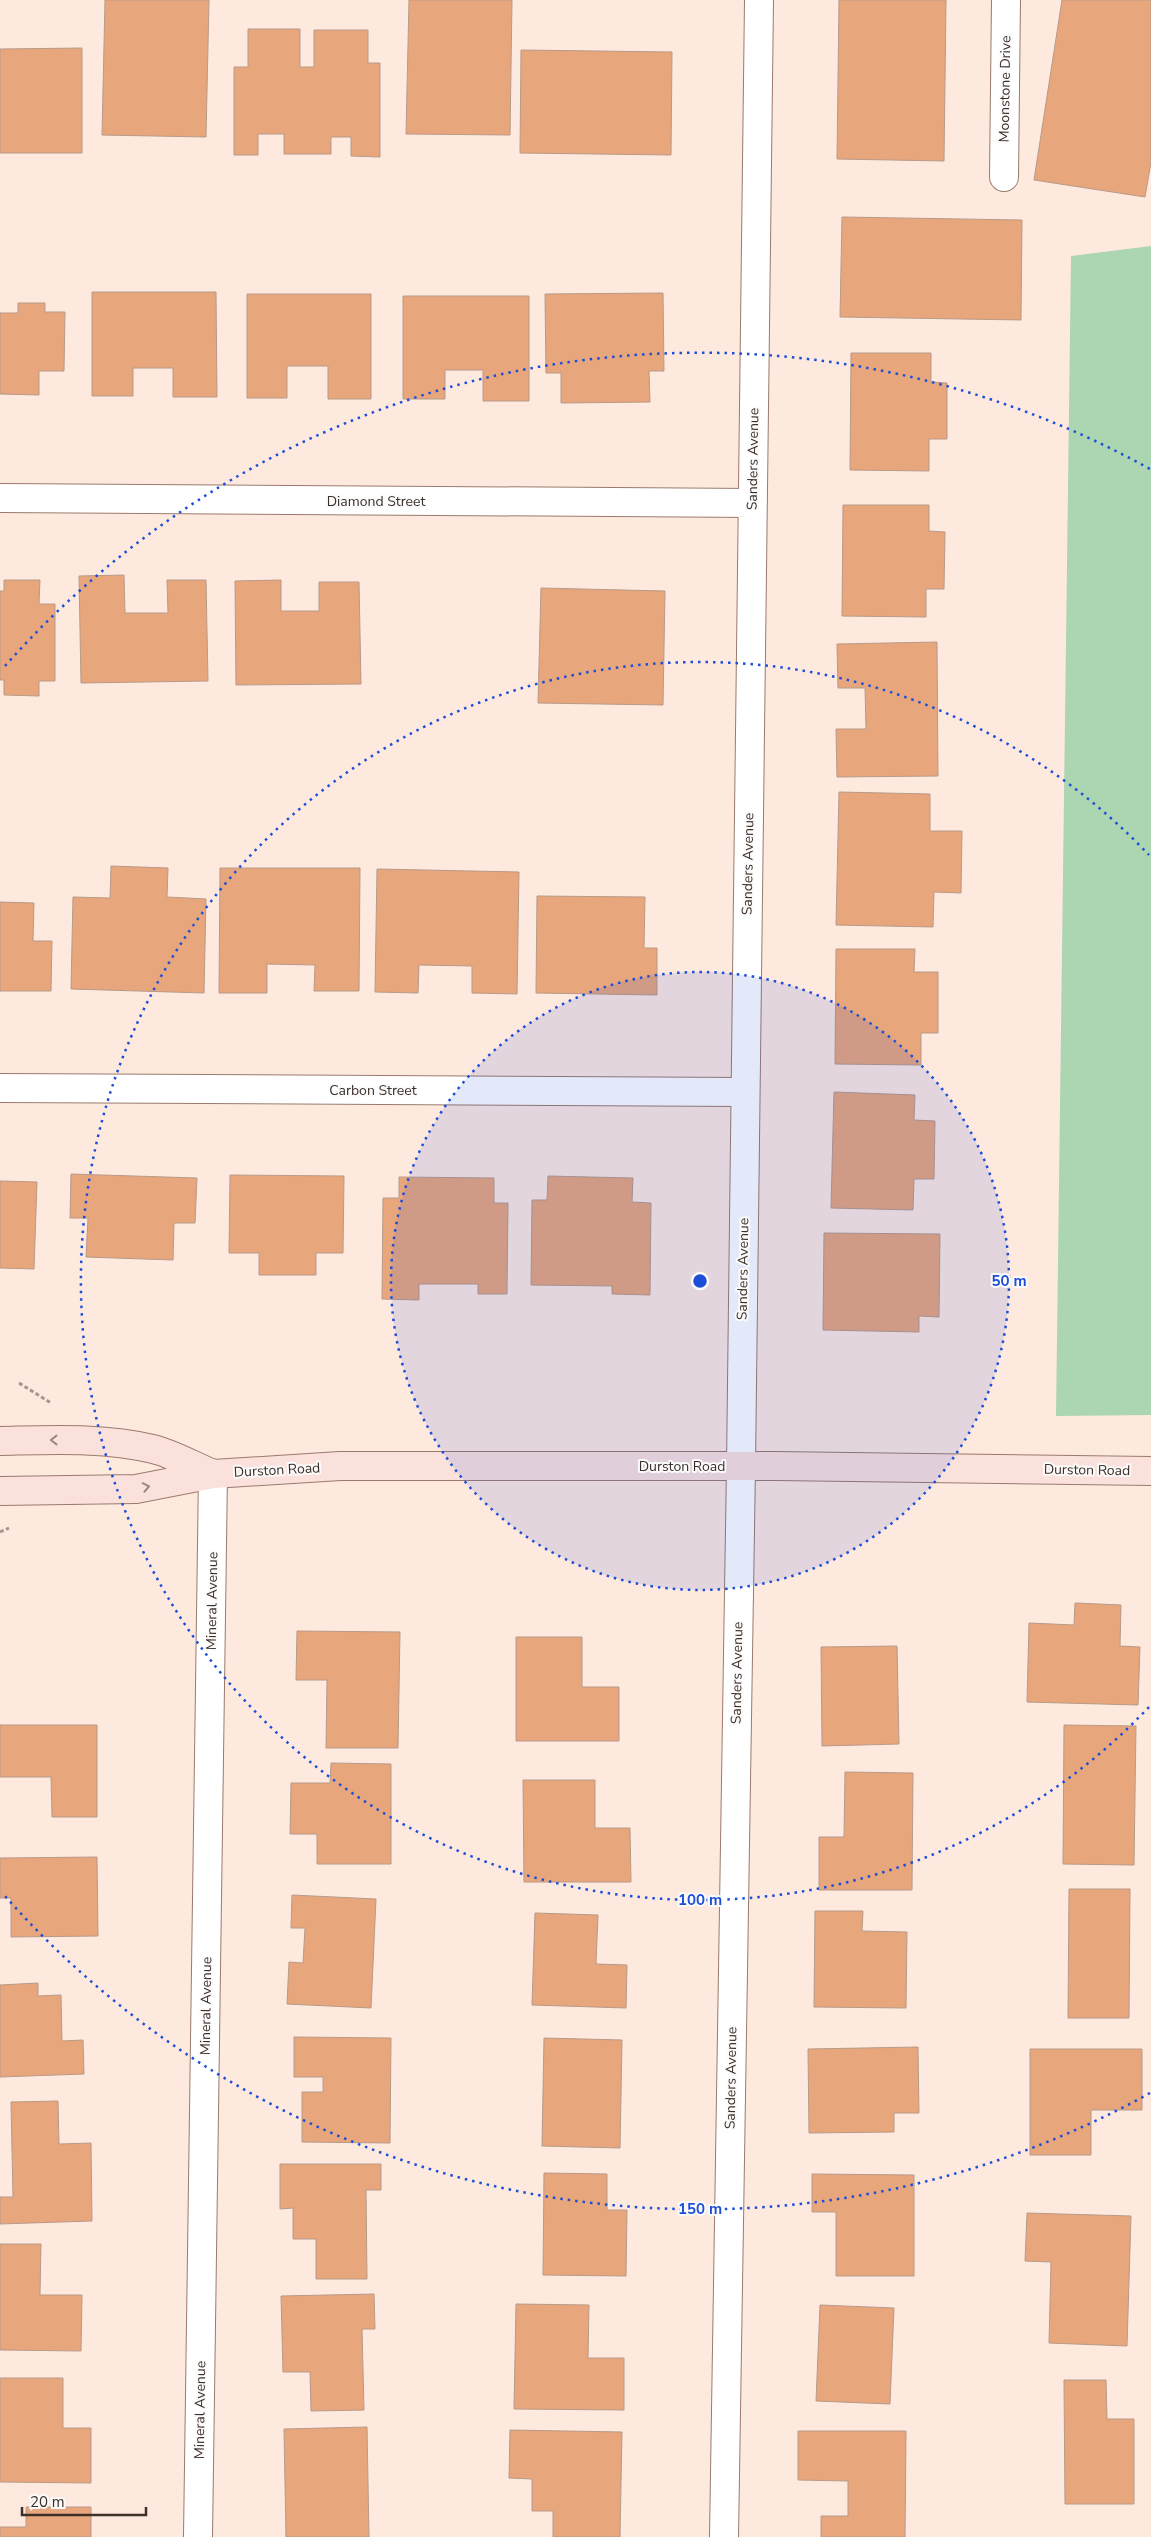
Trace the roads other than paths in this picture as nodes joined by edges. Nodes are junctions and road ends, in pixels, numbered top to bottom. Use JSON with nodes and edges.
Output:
{"nodes":[{"id":1,"x":759,"y":0,"type":"edge"},
{"id":2,"x":1006,"y":0,"type":"edge"},
{"id":3,"x":1004,"y":177,"type":"dead end"},
{"id":4,"x":0,"y":498,"type":"edge"},
{"id":5,"x":753,"y":503,"type":"junction"},
{"id":6,"x":0,"y":1088,"type":"edge"},
{"id":7,"x":745,"y":1092,"type":"junction"},
{"id":8,"x":0,"y":1441,"type":"edge"},
{"id":9,"x":741,"y":1466,"type":"junction"},
{"id":10,"x":1151,"y":1471,"type":"edge"},
{"id":11,"x":213,"y":1474,"type":"junction"},
{"id":12,"x":0,"y":1491,"type":"edge"},
{"id":13,"x":198,"y":2537,"type":"edge"},
{"id":14,"x":724,"y":2537,"type":"edge"}],
"edges":[{"from":1,"to":5,"type":"street","name":"Sanders Avenue"},
{"from":2,"to":3,"type":"street","name":"Moonstone Drive"},
{"from":4,"to":5,"type":"street","name":"Diamond Street"},
{"from":5,"to":7,"type":"street","name":"Sanders Avenue"},
{"from":6,"to":7,"type":"street","name":"Carbon Street"},
{"from":7,"to":9,"type":"street","name":"Sanders Avenue"},
{"from":11,"to":8,"type":"main road","name":"Durston Road","one_way":true},
{"from":9,"to":10,"type":"main road","name":"Durston Road"},
{"from":9,"to":11,"type":"main road","name":"Durston Road"},
{"from":9,"to":14,"type":"street","name":"Sanders Avenue"},
{"from":12,"to":11,"type":"main road","name":"Durston Road","one_way":true},
{"from":11,"to":13,"type":"street","name":"Mineral Avenue"}]}
